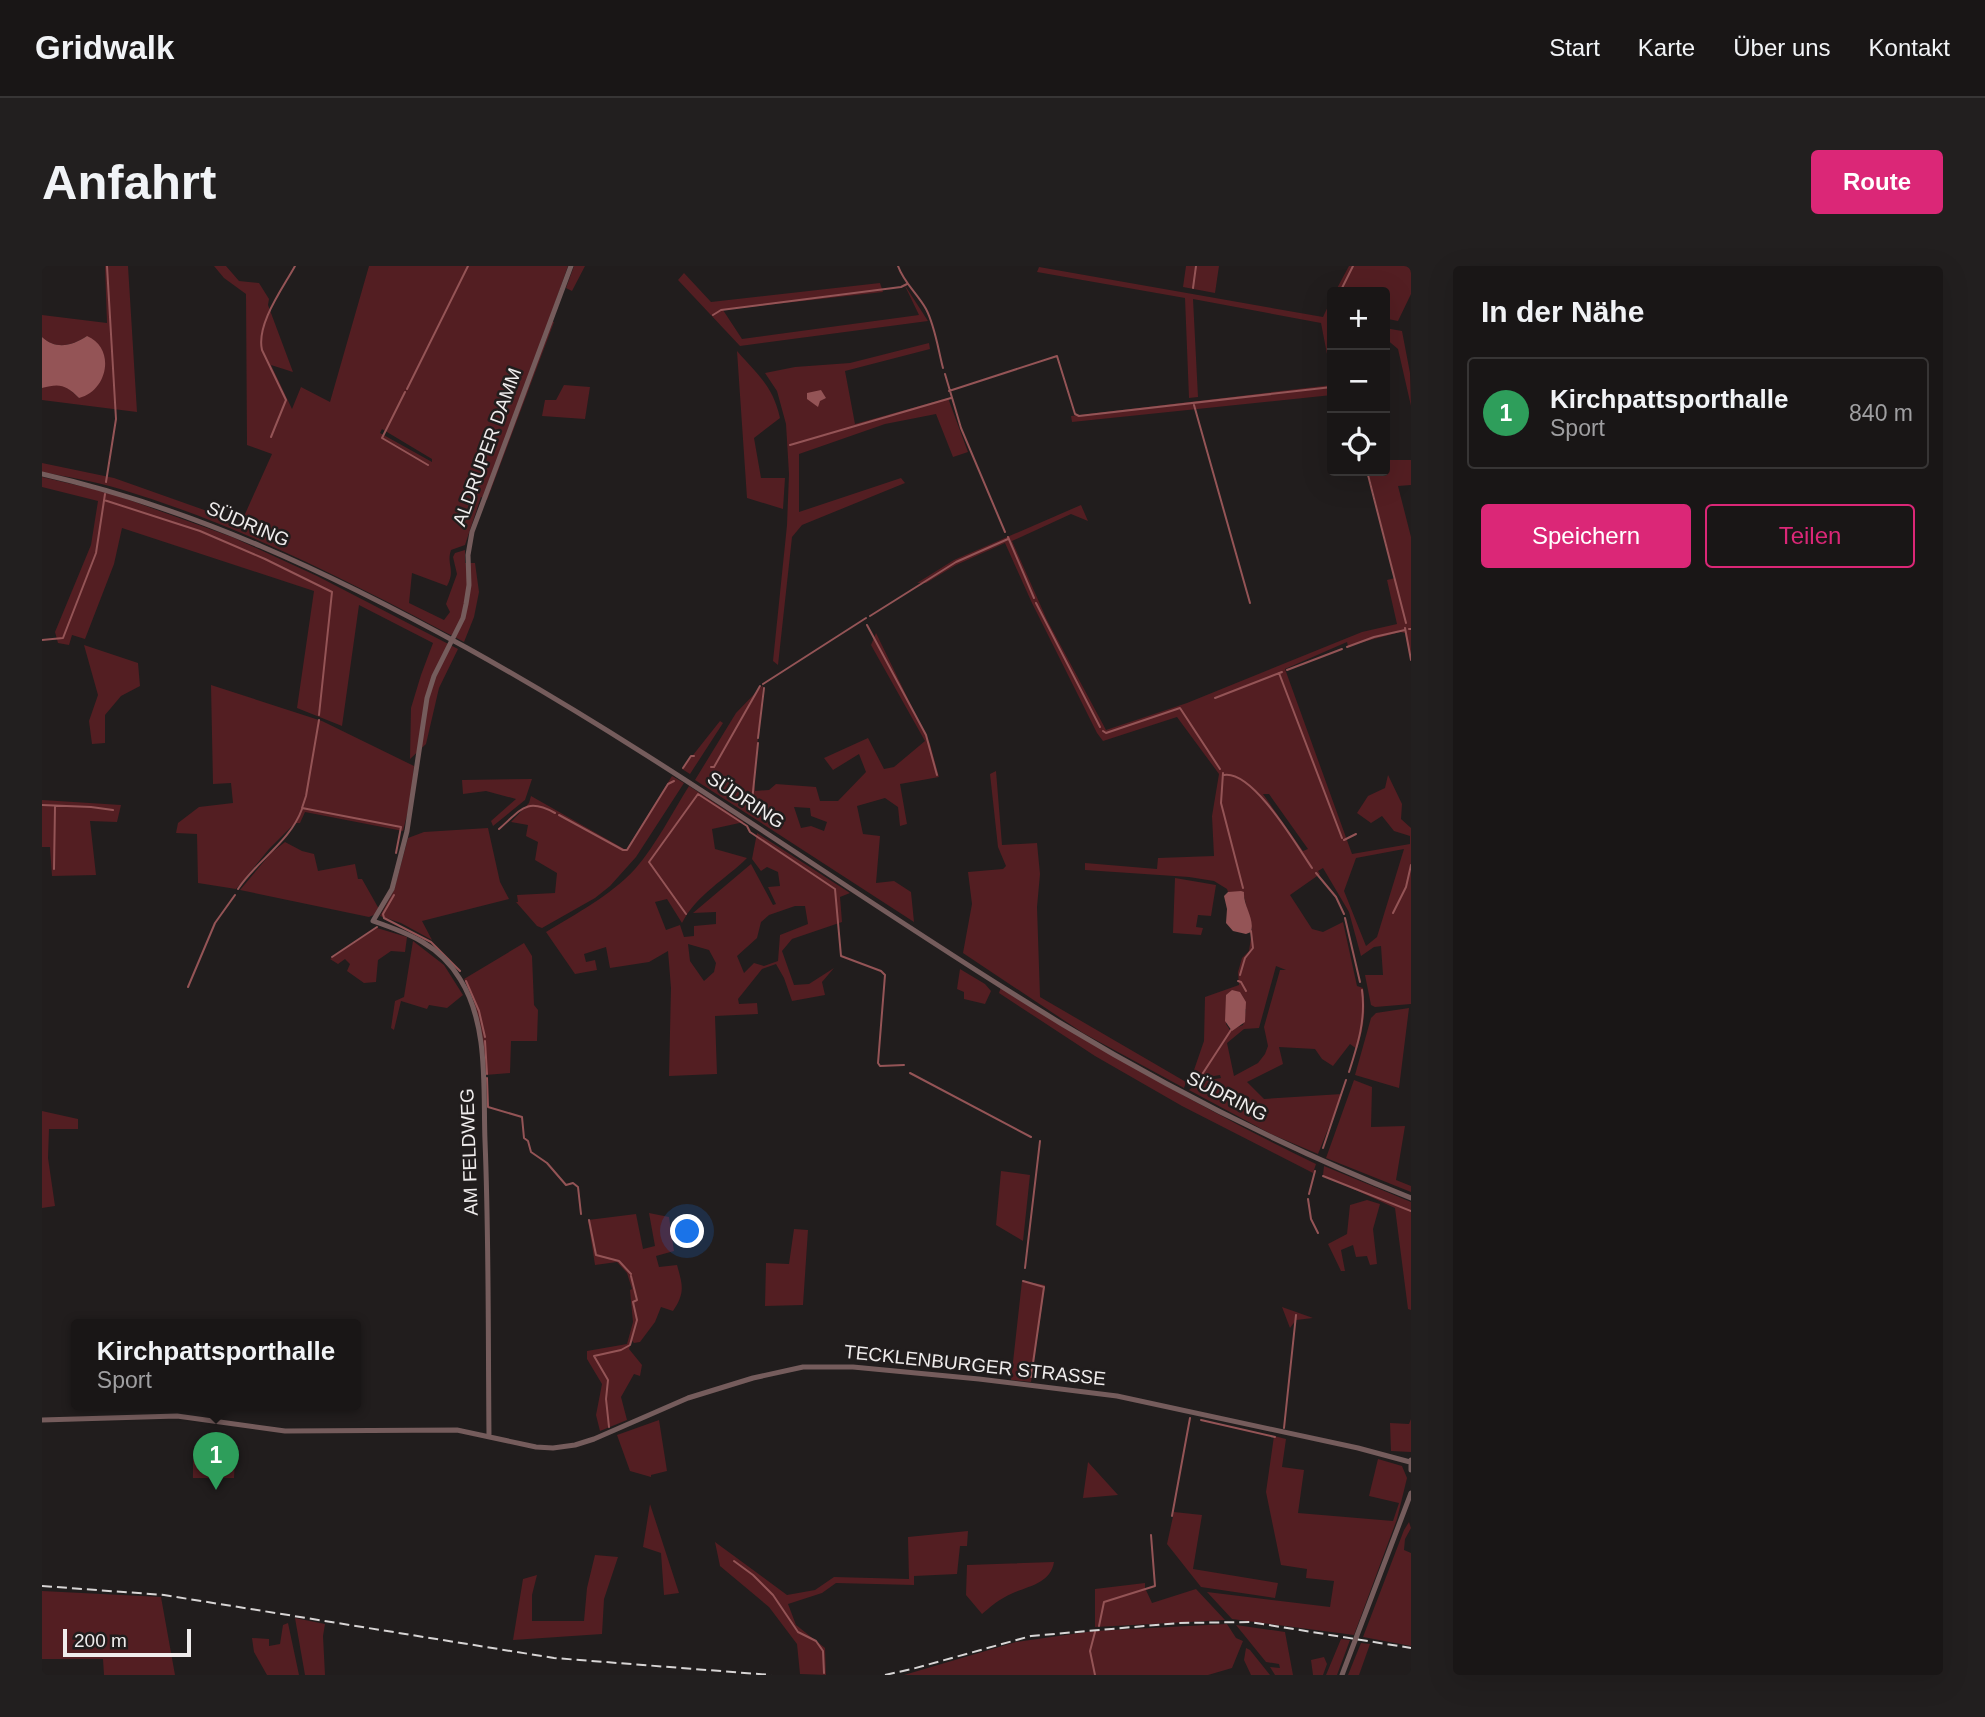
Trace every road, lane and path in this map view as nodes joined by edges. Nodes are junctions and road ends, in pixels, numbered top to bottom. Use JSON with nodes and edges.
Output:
{"nodes":[{"id":1,"x":571,"y":266,"type":"edge"},
{"id":2,"x":42,"y":474,"type":"edge"},
{"id":3,"x":373,"y":921,"type":"joint"},
{"id":4,"x":1411,"y":1198,"type":"edge"},
{"id":5,"x":42,"y":1420,"type":"edge"},
{"id":6,"x":489,"y":1435,"type":"junction"},
{"id":7,"x":1410,"y":1461,"type":"edge"},
{"id":8,"x":1411,"y":1470,"type":"edge"},
{"id":9,"x":1411,"y":1493,"type":"edge"},
{"id":10,"x":1342,"y":1675,"type":"edge"}],
"edges":[{"from":1,"to":3,"type":"street","name":"ALDRUPER DAMM"},
{"from":2,"to":4,"type":"street","name":"SÜDRING"},
{"from":3,"to":6,"type":"street","name":"AM FELDWEG"},
{"from":5,"to":6,"type":"street","name":"TECKLENBURGER STRASSE"},
{"from":6,"to":7,"type":"street","name":"TECKLENBURGER STRASSE"},
{"from":7,"to":8,"type":"street"},
{"from":9,"to":10,"type":"street"}]}
